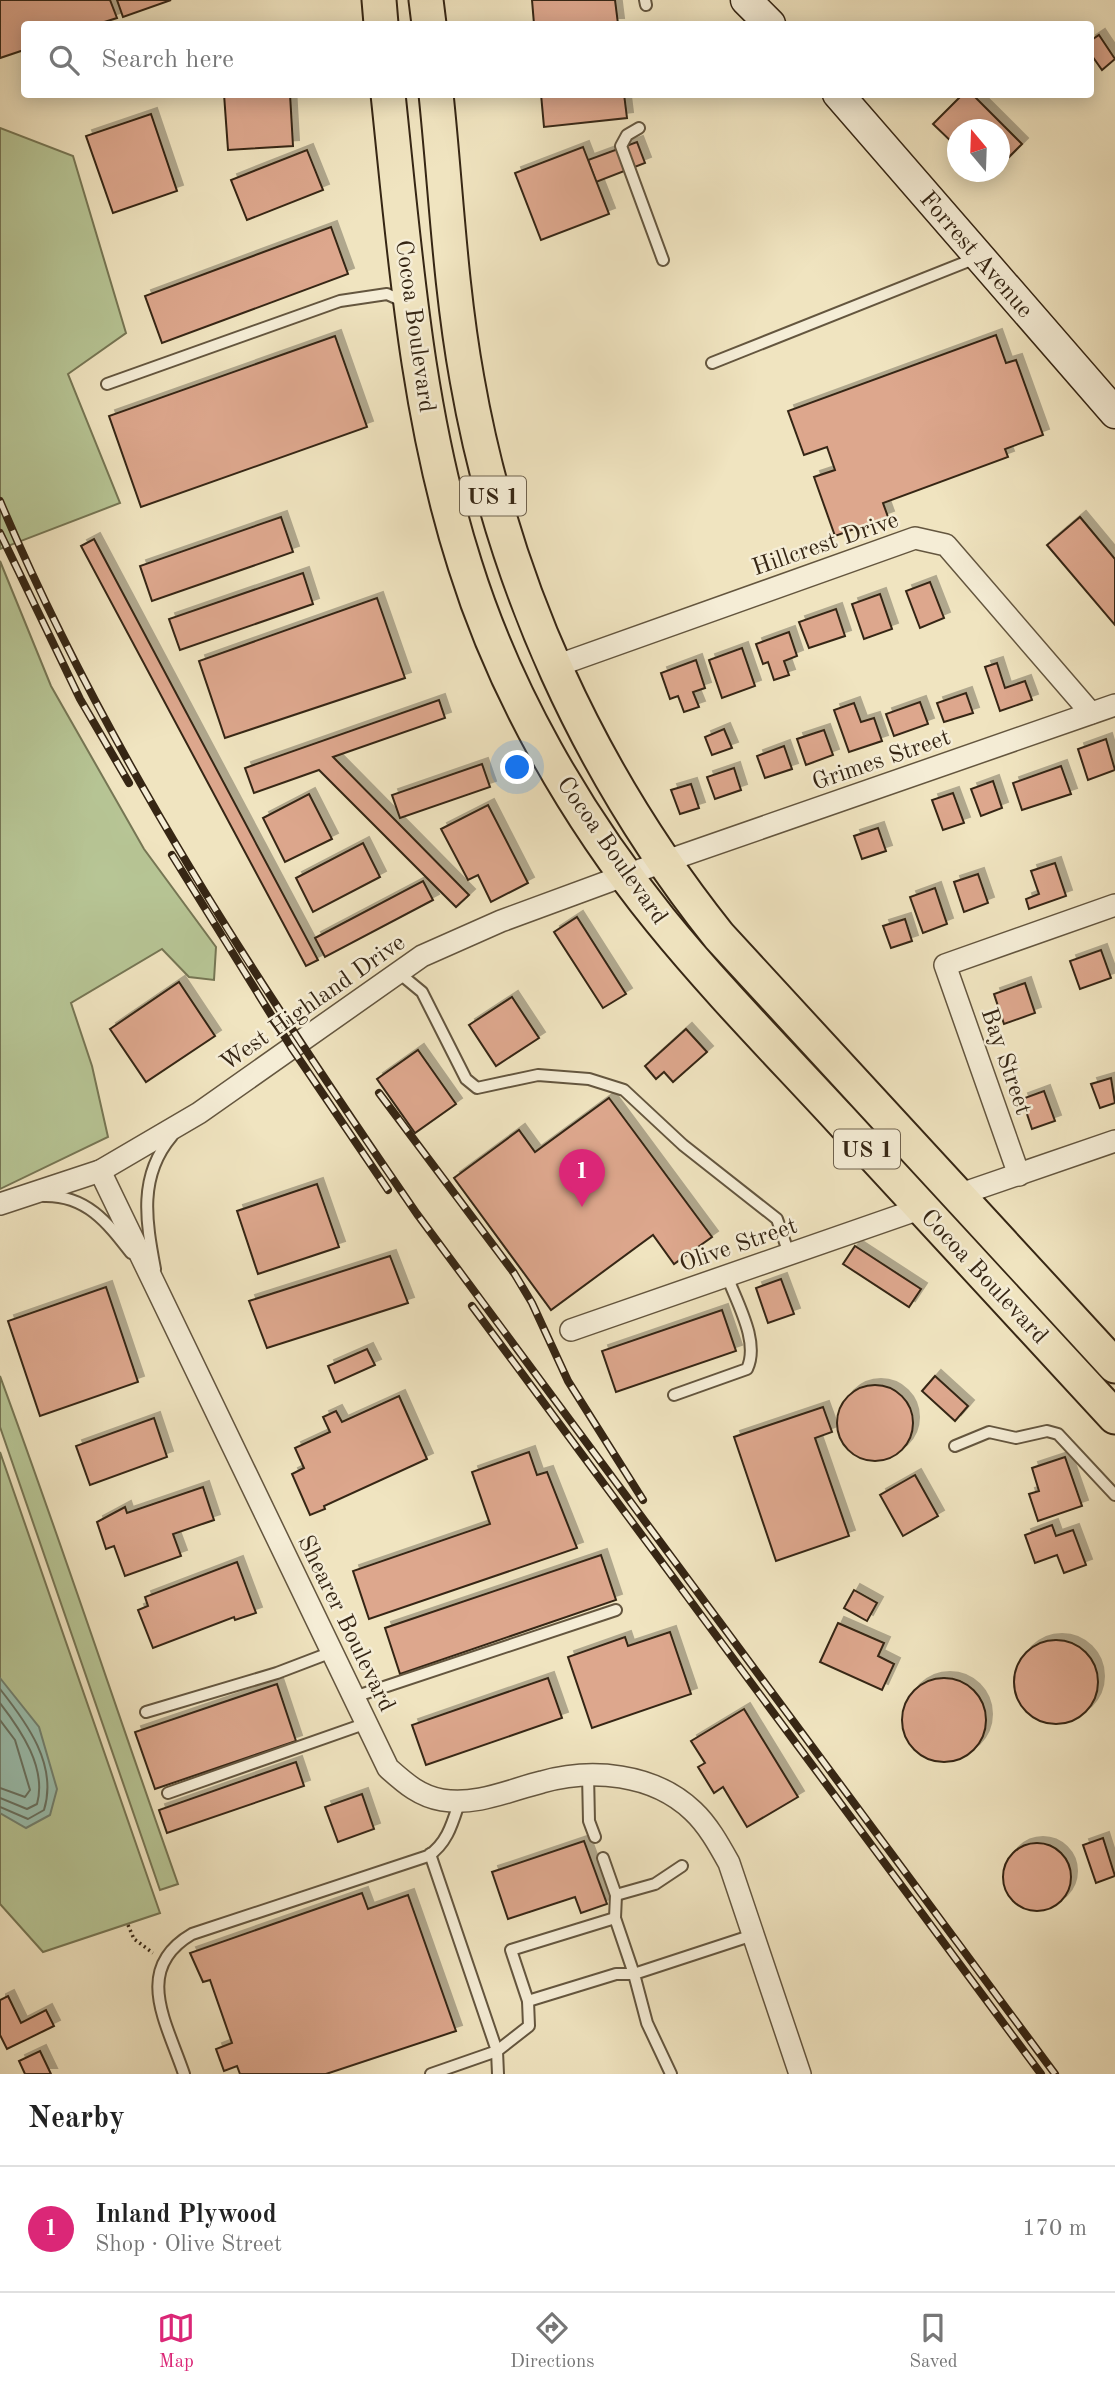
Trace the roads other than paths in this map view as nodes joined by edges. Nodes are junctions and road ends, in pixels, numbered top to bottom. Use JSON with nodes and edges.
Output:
{"nodes":[{"id":1,"x":379,"y":0,"type":"edge"},
{"id":2,"x":426,"y":0,"type":"edge"},
{"id":3,"x":746,"y":0,"type":"edge"},
{"id":4,"x":381,"y":21,"type":"edge"},
{"id":5,"x":429,"y":21,"type":"edge"},
{"id":6,"x":767,"y":21,"type":"edge"},
{"id":7,"x":388,"y":98,"type":"edge"},
{"id":8,"x":406,"y":98,"type":"edge"},
{"id":9,"x":436,"y":98,"type":"edge"},
{"id":10,"x":841,"y":98,"type":"edge"},
{"id":11,"x":639,"y":128,"type":"dead end"},
{"id":12,"x":451,"y":247,"type":"junction"},
{"id":13,"x":979,"y":257,"type":"junction"},
{"id":14,"x":663,"y":260,"type":"dead end"},
{"id":15,"x":411,"y":305,"type":"junction"},
{"id":16,"x":712,"y":363,"type":"dead end"},
{"id":17,"x":107,"y":384,"type":"dead end"},
{"id":18,"x":1115,"y":414,"type":"edge"},
{"id":19,"x":507,"y":545,"type":"junction"},
{"id":20,"x":553,"y":667,"type":"junction"},
{"id":21,"x":1115,"y":705,"type":"edge"},
{"id":22,"x":1091,"y":713,"type":"junction"},
{"id":23,"x":664,"y":863,"type":"junction"},
{"id":24,"x":625,"y":874,"type":"junction"},
{"id":25,"x":1115,"y":905,"type":"edge"},
{"id":26,"x":399,"y":973,"type":"junction"},
{"id":27,"x":782,"y":1056,"type":"junction"},
{"id":28,"x":199,"y":1112,"type":"junction"},
{"id":29,"x":1115,"y":1141,"type":"edge"},
{"id":30,"x":100,"y":1171,"type":"junction"},
{"id":31,"x":1019,"y":1175,"type":"junction"},
{"id":32,"x":958,"y":1195,"type":"junction"},
{"id":33,"x":2,"y":1204,"type":"edge"},
{"id":34,"x":922,"y":1208,"type":"junction"},
{"id":35,"x":789,"y":1254,"type":"junction"},
{"id":36,"x":727,"y":1276,"type":"junction"},
{"id":37,"x":160,"y":1300,"type":"junction"},
{"id":38,"x":571,"y":1330,"type":"dead end"},
{"id":39,"x":1115,"y":1368,"type":"edge"},
{"id":40,"x":674,"y":1395,"type":"dead end"},
{"id":41,"x":1115,"y":1417,"type":"edge"},
{"id":42,"x":955,"y":1446,"type":"dead end"},
{"id":43,"x":1115,"y":1495,"type":"edge"},
{"id":44,"x":616,"y":1610,"type":"dead end"},
{"id":45,"x":332,"y":1652,"type":"junction"},
{"id":46,"x":354,"y":1697,"type":"junction"},
{"id":47,"x":146,"y":1712,"type":"dead end"},
{"id":48,"x":367,"y":1723,"type":"junction"},
{"id":49,"x":594,"y":1774,"type":"junction"},
{"id":50,"x":168,"y":1793,"type":"dead end"},
{"id":51,"x":460,"y":1800,"type":"junction"},
{"id":52,"x":595,"y":1837,"type":"dead end"},
{"id":53,"x":430,"y":1854,"type":"junction"},
{"id":54,"x":603,"y":1858,"type":"dead end"},
{"id":55,"x":682,"y":1866,"type":"dead end"},
{"id":56,"x":616,"y":1895,"type":"junction"},
{"id":57,"x":615,"y":1918,"type":"junction"},
{"id":58,"x":753,"y":1935,"type":"junction"},
{"id":59,"x":634,"y":1974,"type":"junction"},
{"id":60,"x":528,"y":2001,"type":"junction"},
{"id":61,"x":497,"y":2051,"type":"junction"},
{"id":62,"x":184,"y":2074,"type":"edge"},
{"id":63,"x":431,"y":2074,"type":"edge"},
{"id":64,"x":498,"y":2074,"type":"edge"},
{"id":65,"x":671,"y":2074,"type":"edge"},
{"id":66,"x":800,"y":2074,"type":"edge"}],
"edges":[{"from":1,"to":4,"type":"main road"},
{"from":2,"to":5,"type":"main road"},
{"from":3,"to":6,"type":"street"},
{"from":7,"to":15,"type":"main road","name":"Cocoa Boulevard","number":"US 1"},
{"from":8,"to":12,"type":"main road"},
{"from":9,"to":12,"type":"main road","name":"Cocoa Boulevard","number":"US 1"},
{"from":10,"to":13,"type":"street","name":"Forrest Avenue"},
{"from":11,"to":14,"type":"lane"},
{"from":12,"to":19,"type":"main road","name":"Cocoa Boulevard","number":"US 1"},
{"from":13,"to":16,"type":"lane"},
{"from":13,"to":18,"type":"street","name":"Forrest Avenue"},
{"from":15,"to":17,"type":"lane"},
{"from":15,"to":19,"type":"main road"},
{"from":15,"to":24,"type":"main road","name":"Cocoa Boulevard","number":"US 1"},
{"from":19,"to":20,"type":"main road","name":"Cocoa Boulevard","number":"US 1"},
{"from":20,"to":22,"type":"street","name":"Hillcrest Drive"},
{"from":20,"to":23,"type":"main road","name":"Cocoa Boulevard","number":"US 1"},
{"from":21,"to":22,"type":"street","name":"Grimes Street"},
{"from":22,"to":23,"type":"street","name":"Grimes Street"},
{"from":23,"to":24,"type":"street","name":"West Highland Drive"},
{"from":23,"to":32,"type":"main road","name":"Cocoa Boulevard","number":"US 1"},
{"from":24,"to":26,"type":"street","name":"West Highland Drive"},
{"from":24,"to":27,"type":"main road","name":"Cocoa Boulevard","number":"US 1"},
{"from":25,"to":31,"type":"street","name":"Bay Street"},
{"from":26,"to":28,"type":"street","name":"West Highland Drive"},
{"from":26,"to":35,"type":"lane"},
{"from":27,"to":32,"type":"main road"},
{"from":27,"to":34,"type":"main road","name":"Cocoa Boulevard","number":"US 1"},
{"from":28,"to":30,"type":"street","name":"West Highland Drive"},
{"from":28,"to":37,"type":"lane","name":"Shearer Boulevard"},
{"from":29,"to":31,"type":"street"},
{"from":30,"to":33,"type":"street","name":"West Highland Drive"},
{"from":30,"to":37,"type":"street","name":"Shearer Boulevard"},
{"from":31,"to":32,"type":"street"},
{"from":32,"to":39,"type":"main road","name":"Cocoa Boulevard","number":"US 1"},
{"from":33,"to":37,"type":"lane","name":"Shearer Boulevard"},
{"from":34,"to":35,"type":"street","name":"Olive Street"},
{"from":34,"to":39,"type":"main road"},
{"from":34,"to":41,"type":"main road","name":"Cocoa Boulevard","number":"US 1"},
{"from":35,"to":36,"type":"street","name":"Olive Street"},
{"from":36,"to":38,"type":"street","name":"Olive Street"},
{"from":36,"to":40,"type":"lane"},
{"from":37,"to":45,"type":"street","name":"Shearer Boulevard"},
{"from":42,"to":43,"type":"lane"},
{"from":44,"to":46,"type":"lane"},
{"from":45,"to":46,"type":"street","name":"Shearer Boulevard"},
{"from":45,"to":47,"type":"lane"},
{"from":46,"to":48,"type":"street","name":"Shearer Boulevard"},
{"from":48,"to":50,"type":"lane"},
{"from":48,"to":51,"type":"street","name":"Shearer Boulevard"},
{"from":49,"to":51,"type":"street","name":"Shearer Boulevard"},
{"from":49,"to":52,"type":"lane"},
{"from":49,"to":58,"type":"street","name":"Shearer Boulevard"},
{"from":51,"to":53,"type":"lane"},
{"from":53,"to":61,"type":"lane"},
{"from":53,"to":62,"type":"lane"},
{"from":54,"to":56,"type":"lane"},
{"from":55,"to":56,"type":"lane"},
{"from":56,"to":57,"type":"lane"},
{"from":57,"to":59,"type":"lane"},
{"from":57,"to":60,"type":"lane"},
{"from":58,"to":59,"type":"lane"},
{"from":58,"to":66,"type":"street","name":"Shearer Boulevard"},
{"from":59,"to":60,"type":"lane"},
{"from":59,"to":65,"type":"lane"},
{"from":60,"to":61,"type":"lane"},
{"from":61,"to":63,"type":"lane"},
{"from":61,"to":64,"type":"lane"}]}
